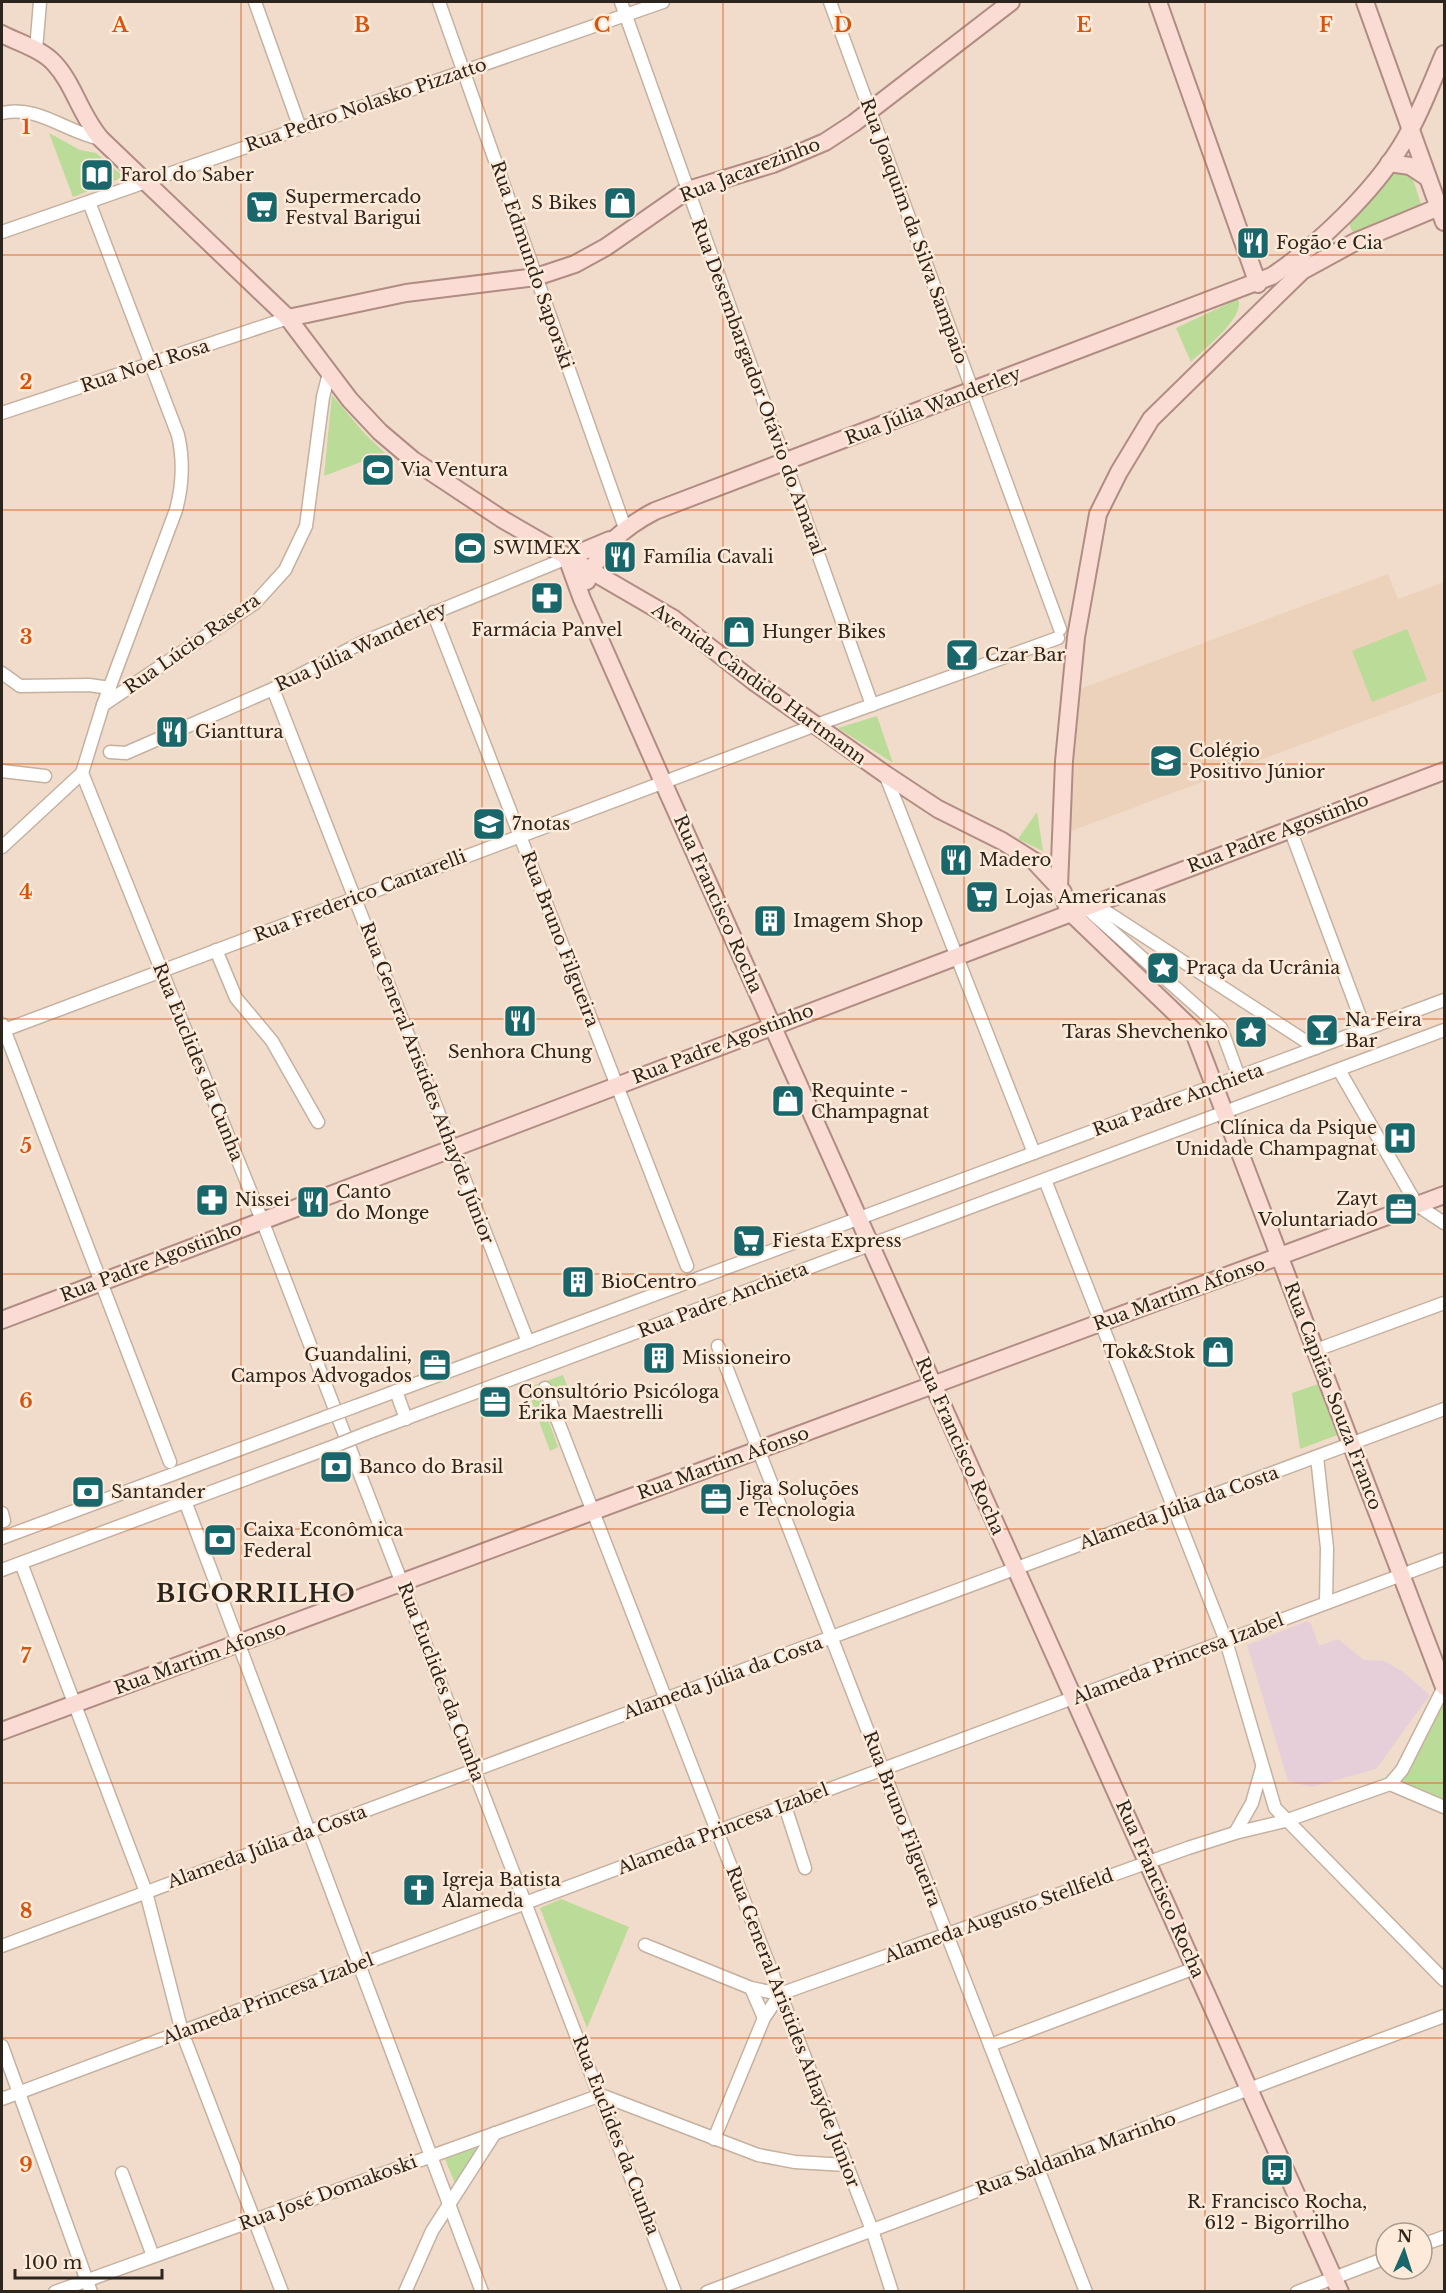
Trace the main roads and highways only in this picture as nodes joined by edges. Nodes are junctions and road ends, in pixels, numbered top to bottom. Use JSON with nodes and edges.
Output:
{"nodes":[{"id":1,"x":1011,"y":2,"type":"edge"},
{"id":2,"x":1158,"y":2,"type":"edge"},
{"id":3,"x":1365,"y":2,"type":"edge"},
{"id":4,"x":2,"y":34,"type":"edge"},
{"id":5,"x":1444,"y":54,"type":"edge"},
{"id":6,"x":1427,"y":93,"type":"junction"},
{"id":7,"x":1398,"y":95,"type":"junction"},
{"id":8,"x":1410,"y":130,"type":"junction"},
{"id":9,"x":1389,"y":163,"type":"junction"},
{"id":10,"x":1428,"y":178,"type":"junction"},
{"id":11,"x":1352,"y":205,"type":"junction"},
{"id":12,"x":1443,"y":208,"type":"edge"},
{"id":13,"x":1355,"y":242,"type":"junction"},
{"id":14,"x":1258,"y":284,"type":"junction"},
{"id":15,"x":1237,"y":292,"type":"junction"},
{"id":16,"x":288,"y":318,"type":"junction"},
{"id":17,"x":1250,"y":320,"type":"junction"},
{"id":18,"x":619,"y":534,"type":"junction"},
{"id":19,"x":567,"y":558,"type":"junction"},
{"id":20,"x":590,"y":571,"type":"junction"},
{"id":21,"x":582,"y":599,"type":"junction"},
{"id":22,"x":1444,"y":771,"type":"edge"},
{"id":23,"x":1059,"y":888,"type":"junction"},
{"id":24,"x":1082,"y":907,"type":"junction"},
{"id":25,"x":772,"y":1025,"type":"junction"},
{"id":26,"x":1444,"y":1195,"type":"edge"},
{"id":27,"x":1280,"y":1256,"type":"junction"},
{"id":28,"x":2,"y":1320,"type":"edge"},
{"id":29,"x":933,"y":1385,"type":"junction"},
{"id":30,"x":1444,"y":1687,"type":"edge"},
{"id":31,"x":2,"y":1731,"type":"edge"},
{"id":32,"x":1337,"y":2285,"type":"edge"}],
"edges":[{"from":1,"to":16,"type":"main road","name":"Rua Jacarezinho"},
{"from":2,"to":14,"type":"main road"},
{"from":3,"to":7,"type":"main road"},
{"from":4,"to":16,"type":"main road","name":"Avenida Cândido Hartmann"},
{"from":5,"to":6,"type":"main road","name":"Rua Júlia Wanderley"},
{"from":6,"to":7,"type":"main road"},
{"from":6,"to":8,"type":"main road","name":"Rua Júlia Wanderley"},
{"from":7,"to":8,"type":"main road"},
{"from":8,"to":9,"type":"main road","name":"Rua Júlia Wanderley"},
{"from":8,"to":10,"type":"main road"},
{"from":9,"to":10,"type":"main road"},
{"from":9,"to":11,"type":"main road","name":"Rua Júlia Wanderley"},
{"from":10,"to":12,"type":"main road"},
{"from":11,"to":13,"type":"main road"},
{"from":11,"to":14,"type":"main road","name":"Rua Júlia Wanderley"},
{"from":12,"to":13,"type":"main road"},
{"from":13,"to":17,"type":"main road"},
{"from":14,"to":15,"type":"main road","name":"Rua Júlia Wanderley"},
{"from":15,"to":17,"type":"main road"},
{"from":15,"to":18,"type":"main road","name":"Rua Júlia Wanderley"},
{"from":16,"to":19,"type":"main road","name":"Avenida Cândido Hartmann"},
{"from":17,"to":23,"type":"main road"},
{"from":18,"to":19,"type":"main road","name":"Rua Júlia Wanderley"},
{"from":18,"to":20,"type":"main road","name":"Rua Júlia Wanderley"},
{"from":19,"to":20,"type":"main road","name":"Avenida Cândido Hartmann"},
{"from":19,"to":21,"type":"main road","name":"Rua Francisco Rocha"},
{"from":20,"to":21,"type":"main road"},
{"from":20,"to":23,"type":"main road","name":"Avenida Cândido Hartmann"},
{"from":21,"to":25,"type":"main road","name":"Rua Francisco Rocha"},
{"from":22,"to":24,"type":"main road","name":"Rua Padre Agostinho"},
{"from":23,"to":24,"type":"main road"},
{"from":23,"to":24,"type":"main road"},
{"from":24,"to":25,"type":"main road","name":"Rua Padre Agostinho"},
{"from":24,"to":27,"type":"main road","name":"Rua Capitão Souza Franco"},
{"from":25,"to":28,"type":"main road","name":"Rua Padre Agostinho"},
{"from":25,"to":29,"type":"main road","name":"Rua Francisco Rocha"},
{"from":26,"to":27,"type":"main road","name":"Rua Martim Afonso"},
{"from":27,"to":29,"type":"main road","name":"Rua Martim Afonso"},
{"from":27,"to":30,"type":"main road","name":"Rua Capitão Souza Franco"},
{"from":29,"to":31,"type":"main road","name":"Rua Martim Afonso"},
{"from":29,"to":32,"type":"main road","name":"Rua Francisco Rocha"}]}
